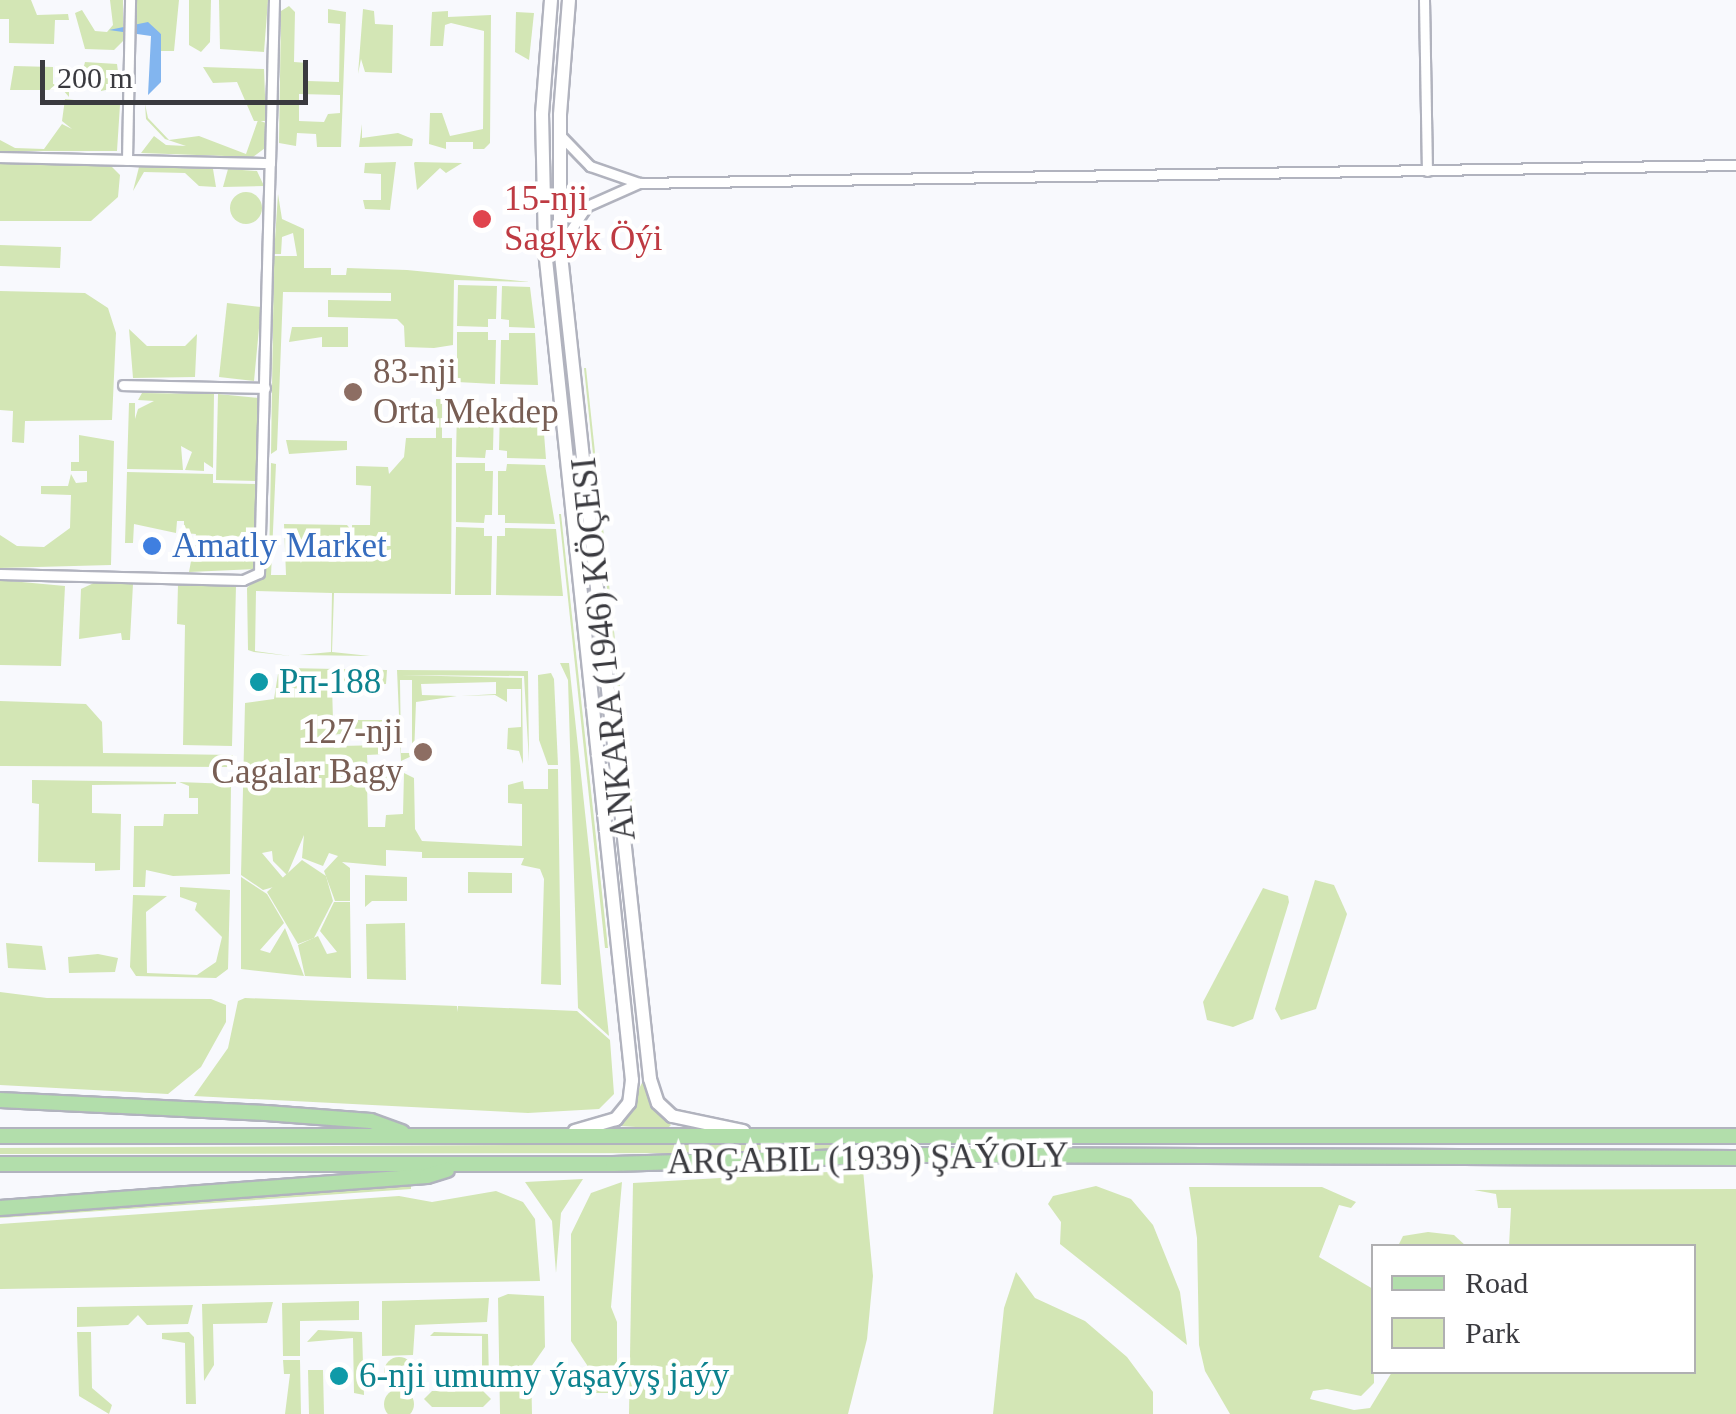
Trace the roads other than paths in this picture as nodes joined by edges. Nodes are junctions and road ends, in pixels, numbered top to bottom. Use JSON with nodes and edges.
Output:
{"nodes":[{"id":1,"x":130,"y":0,"type":"edge"},
{"id":2,"x":274,"y":0,"type":"edge"},
{"id":3,"x":551,"y":0,"type":"edge"},
{"id":4,"x":569,"y":0,"type":"edge"},
{"id":5,"x":1424,"y":0,"type":"edge"},
{"id":6,"x":559,"y":134,"type":"junction"},
{"id":7,"x":0,"y":158,"type":"edge"},
{"id":8,"x":127,"y":160,"type":"junction"},
{"id":9,"x":270,"y":163,"type":"junction"},
{"id":10,"x":1736,"y":165,"type":"edge"},
{"id":11,"x":1427,"y":171,"type":"junction"},
{"id":12,"x":639,"y":183,"type":"junction"},
{"id":13,"x":560,"y":246,"type":"junction"},
{"id":14,"x":122,"y":386,"type":"dead end"},
{"id":15,"x":265,"y":388,"type":"junction"},
{"id":16,"x":0,"y":574,"type":"edge"},
{"id":17,"x":0,"y":1100,"type":"edge"},
{"id":18,"x":549,"y":1135,"type":"junction"},
{"id":19,"x":1121,"y":1135,"type":"junction"},
{"id":20,"x":0,"y":1136,"type":"edge"},
{"id":21,"x":417,"y":1136,"type":"junction"},
{"id":22,"x":1182,"y":1136,"type":"junction"},
{"id":23,"x":1736,"y":1136,"type":"edge"},
{"id":24,"x":785,"y":1138,"type":"junction"},
{"id":25,"x":1121,"y":1156,"type":"junction"},
{"id":26,"x":1182,"y":1158,"type":"junction"},
{"id":27,"x":1736,"y":1158,"type":"edge"},
{"id":28,"x":0,"y":1164,"type":"edge"},
{"id":29,"x":461,"y":1165,"type":"junction"},
{"id":30,"x":0,"y":1208,"type":"edge"}],
"edges":[{"from":1,"to":8,"type":"street"},
{"from":2,"to":9,"type":"street"},
{"from":3,"to":18,"type":"main road","name":"ANKARA (1946) KÖÇESI"},
{"from":4,"to":6,"type":"main road","name":"ANKARA (1946) KÖÇESI"},
{"from":5,"to":11,"type":"street"},
{"from":6,"to":12,"type":"street"},
{"from":6,"to":13,"type":"main road","name":"ANKARA (1946) KÖÇESI"},
{"from":7,"to":8,"type":"street"},
{"from":8,"to":9,"type":"street"},
{"from":9,"to":15,"type":"street"},
{"from":10,"to":11,"type":"street"},
{"from":11,"to":12,"type":"street"},
{"from":12,"to":13,"type":"street"},
{"from":13,"to":24,"type":"main road","name":"ANKARA (1946) KÖÇESI"},
{"from":14,"to":15,"type":"street"},
{"from":15,"to":16,"type":"street"},
{"from":17,"to":21,"type":"main road"},
{"from":18,"to":21,"type":"main road","name":"ARÇABIL (1939) ŞAÝOLY"},
{"from":18,"to":24,"type":"main road","name":"ARÇABIL (1939) ŞAÝOLY"},
{"from":19,"to":22,"type":"main road","name":"ARÇABIL (1939) ŞAÝOLY"},
{"from":19,"to":24,"type":"main road","name":"ARÇABIL (1939) ŞAÝOLY"},
{"from":19,"to":25,"type":"main road"},
{"from":20,"to":21,"type":"main road","name":"ARÇABIL (1939) ŞAÝOLY"},
{"from":22,"to":23,"type":"main road","name":"ARÇABIL (1939) ŞAÝOLY"},
{"from":22,"to":26,"type":"main road"},
{"from":25,"to":26,"type":"main road","name":"ARÇABIL (1939) ŞAÝOLY"},
{"from":25,"to":29,"type":"main road","name":"ARÇABIL (1939) ŞAÝOLY"},
{"from":26,"to":27,"type":"main road","name":"ARÇABIL (1939) ŞAÝOLY"},
{"from":28,"to":29,"type":"main road","name":"ARÇABIL (1939) ŞAÝOLY"},
{"from":29,"to":30,"type":"main road"}]}
